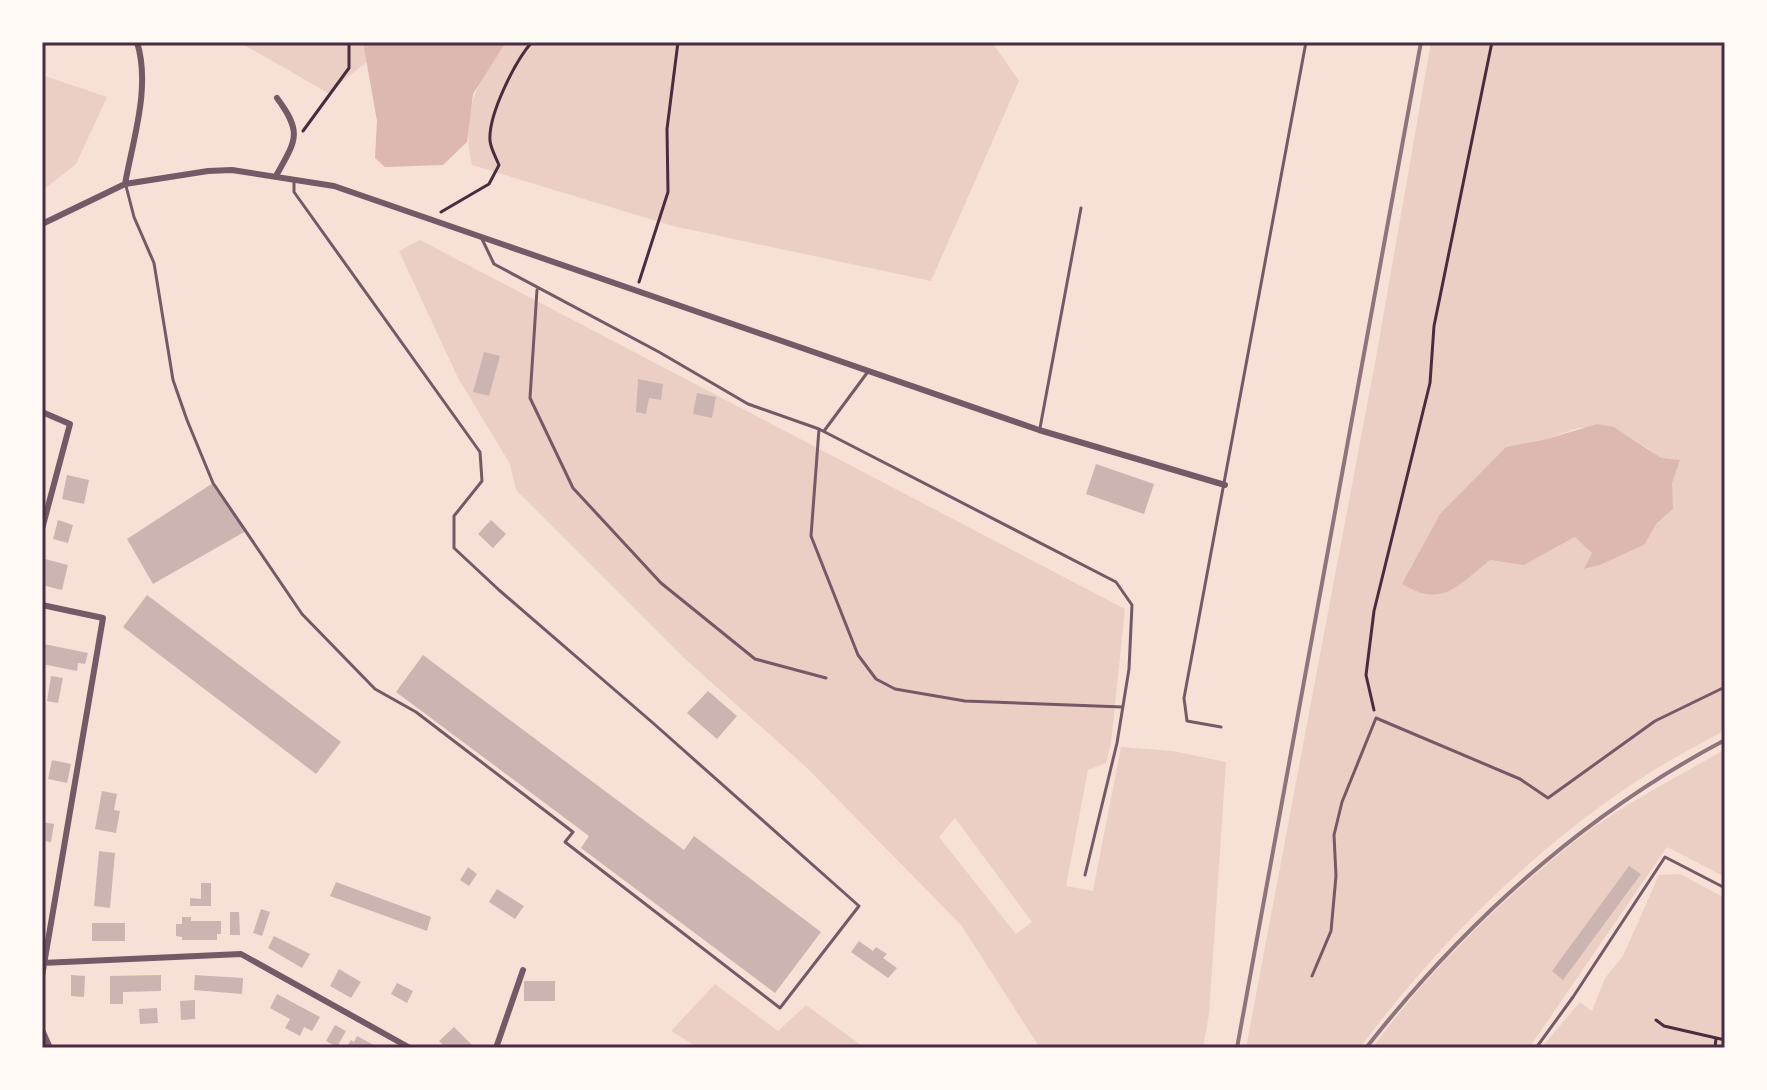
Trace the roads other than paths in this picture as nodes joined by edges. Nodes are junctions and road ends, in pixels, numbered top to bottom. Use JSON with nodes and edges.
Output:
{"nodes":[{"id":1,"x":137,"y":42,"type":"edge"},
{"id":2,"x":1306,"y":42,"type":"edge"},
{"id":3,"x":277,"y":98,"type":"dead end"},
{"id":4,"x":276,"y":176,"type":"junction"},
{"id":5,"x":293,"y":178,"type":"junction"},
{"id":6,"x":125,"y":184,"type":"junction"},
{"id":7,"x":1081,"y":208,"type":"dead end"},
{"id":8,"x":42,"y":224,"type":"edge"},
{"id":9,"x":481,"y":236,"type":"junction"},
{"id":10,"x":537,"y":288,"type":"junction"},
{"id":11,"x":870,"y":370,"type":"junction"},
{"id":12,"x":42,"y":412,"type":"edge"},
{"id":13,"x":822,"y":430,"type":"junction"},
{"id":14,"x":1039,"y":430,"type":"junction"},
{"id":15,"x":1225,"y":485,"type":"junction"},
{"id":16,"x":42,"y":529,"type":"edge"},
{"id":17,"x":42,"y":605,"type":"edge"},
{"id":18,"x":826,"y":678,"type":"dead end"},
{"id":19,"x":1725,"y":687,"type":"edge"},
{"id":20,"x":1123,"y":707,"type":"junction"},
{"id":21,"x":1221,"y":727,"type":"dead end"},
{"id":22,"x":1085,"y":875,"type":"dead end"},
{"id":23,"x":1725,"y":888,"type":"edge"},
{"id":24,"x":43,"y":963,"type":"edge"},
{"id":25,"x":523,"y":970,"type":"dead end"},
{"id":26,"x":42,"y":976,"type":"edge"},
{"id":27,"x":1312,"y":976,"type":"dead end"},
{"id":28,"x":42,"y":1030,"type":"edge"},
{"id":29,"x":50,"y":1048,"type":"edge"},
{"id":30,"x":410,"y":1048,"type":"edge"},
{"id":31,"x":496,"y":1048,"type":"edge"},
{"id":32,"x":1536,"y":1048,"type":"edge"}],
"edges":[{"from":1,"to":6,"type":"street"},
{"from":2,"to":15,"type":"lane"},
{"from":3,"to":4,"type":"street"},
{"from":4,"to":5,"type":"street"},
{"from":4,"to":6,"type":"street"},
{"from":5,"to":6,"type":"lane"},
{"from":5,"to":9,"type":"street"},
{"from":6,"to":8,"type":"street"},
{"from":7,"to":14,"type":"lane"},
{"from":9,"to":10,"type":"lane"},
{"from":9,"to":11,"type":"street"},
{"from":10,"to":13,"type":"lane"},
{"from":10,"to":18,"type":"lane"},
{"from":11,"to":13,"type":"lane"},
{"from":11,"to":14,"type":"street"},
{"from":12,"to":16,"type":"street"},
{"from":13,"to":20,"type":"lane"},
{"from":13,"to":20,"type":"lane"},
{"from":14,"to":15,"type":"street"},
{"from":15,"to":21,"type":"lane"},
{"from":17,"to":24,"type":"street"},
{"from":19,"to":27,"type":"lane"},
{"from":20,"to":22,"type":"lane"},
{"from":23,"to":32,"type":"lane"},
{"from":24,"to":26,"type":"street"},
{"from":24,"to":30,"type":"street"},
{"from":25,"to":31,"type":"street"},
{"from":28,"to":29,"type":"street"}]}
